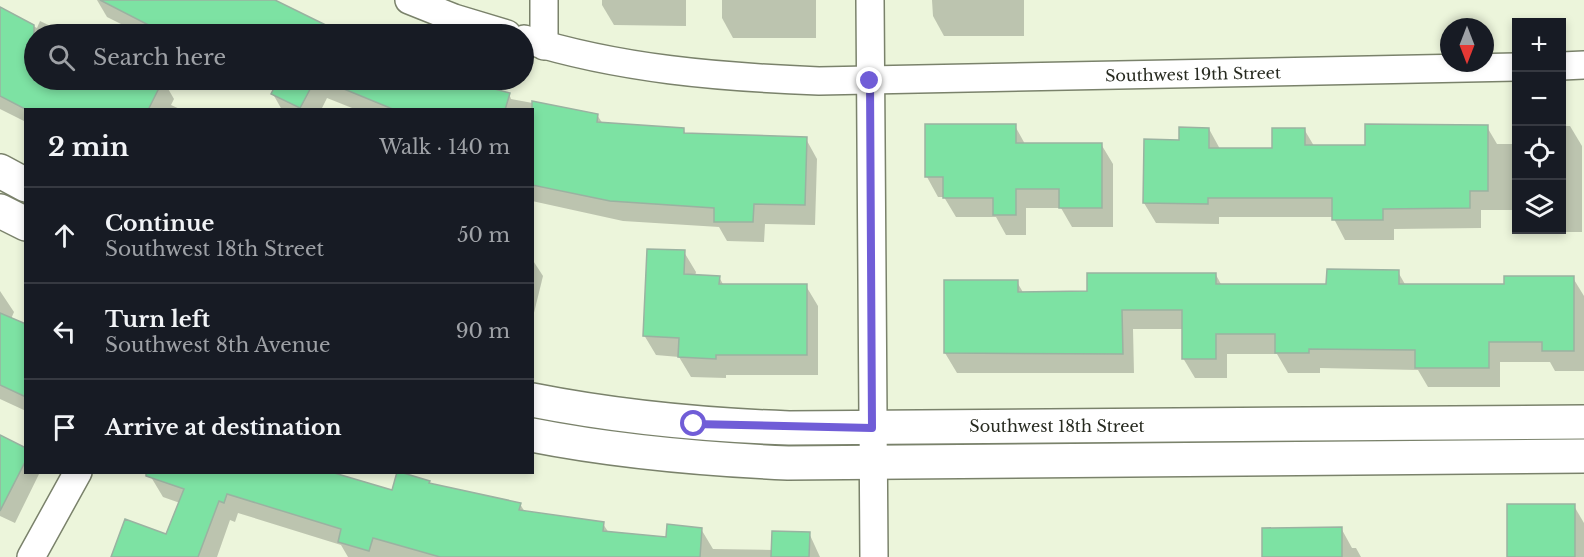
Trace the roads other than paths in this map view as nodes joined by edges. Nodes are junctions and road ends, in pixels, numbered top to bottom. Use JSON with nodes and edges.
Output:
{"nodes":[{"id":1,"x":409,"y":0,"type":"edge"},
{"id":2,"x":544,"y":0,"type":"edge"},
{"id":3,"x":870,"y":0,"type":"edge"},
{"id":4,"x":474,"y":24,"type":"edge"},
{"id":5,"x":534,"y":43,"type":"edge"},
{"id":6,"x":1584,"y":65,"type":"edge"},
{"id":7,"x":1566,"y":66,"type":"edge"},
{"id":8,"x":1512,"y":67,"type":"edge"},
{"id":9,"x":870,"y":81,"type":"junction"},
{"id":10,"x":0,"y":171,"type":"edge"},
{"id":11,"x":24,"y":184,"type":"edge"},
{"id":12,"x":0,"y":211,"type":"edge"},
{"id":13,"x":24,"y":223,"type":"edge"},
{"id":14,"x":534,"y":400,"type":"edge"},
{"id":15,"x":1584,"y":422,"type":"edge"},
{"id":16,"x":872,"y":428,"type":"junction"},
{"id":17,"x":534,"y":435,"type":"edge"},
{"id":18,"x":1584,"y":456,"type":"edge"},
{"id":19,"x":872,"y":462,"type":"junction"},
{"id":20,"x":77,"y":474,"type":"edge"},
{"id":21,"x":31,"y":557,"type":"edge"},
{"id":22,"x":874,"y":557,"type":"edge"}],
"edges":[{"from":1,"to":4,"type":"street"},
{"from":2,"to":5,"type":"street"},
{"from":3,"to":9,"type":"street"},
{"from":5,"to":9,"type":"street","name":"Southwest 19th Street"},
{"from":6,"to":7,"type":"street"},
{"from":8,"to":9,"type":"street","name":"Southwest 19th Street"},
{"from":9,"to":16,"type":"street"},
{"from":10,"to":11,"type":"main road"},
{"from":12,"to":13,"type":"main road"},
{"from":14,"to":16,"type":"main road","name":"Southwest 18th Street"},
{"from":15,"to":16,"type":"main road","name":"Southwest 18th Street"},
{"from":16,"to":19,"type":"street"},
{"from":17,"to":19,"type":"main road","name":"Southwest 18th Street"},
{"from":18,"to":19,"type":"main road","name":"Southwest 18th Street"},
{"from":19,"to":22,"type":"street"},
{"from":20,"to":21,"type":"street"}]}
